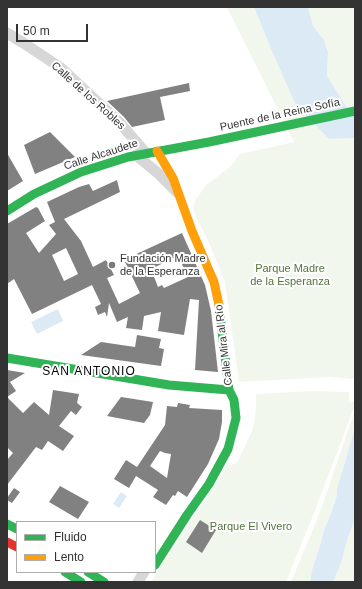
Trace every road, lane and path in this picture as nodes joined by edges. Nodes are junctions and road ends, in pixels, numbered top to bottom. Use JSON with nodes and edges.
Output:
{"nodes":[{"id":1,"x":7,"y":33,"type":"edge"},
{"id":2,"x":355,"y":111,"type":"edge"},
{"id":3,"x":129,"y":134,"type":"junction"},
{"id":4,"x":209,"y":142,"type":"joint"},
{"id":5,"x":157,"y":150,"type":"junction"},
{"id":6,"x":137,"y":155,"type":"junction"},
{"id":7,"x":178,"y":193,"type":"junction"},
{"id":8,"x":7,"y":211,"type":"edge"},
{"id":9,"x":7,"y":358,"type":"edge"},
{"id":10,"x":229,"y":390,"type":"junction"},
{"id":11,"x":187,"y":515,"type":"junction"},
{"id":12,"x":7,"y":524,"type":"edge"},
{"id":13,"x":16,"y":529,"type":"edge"},
{"id":14,"x":7,"y":542,"type":"edge"},
{"id":15,"x":16,"y":546,"type":"edge"},
{"id":16,"x":156,"y":554,"type":"edge"},
{"id":17,"x":156,"y":563,"type":"edge"},
{"id":18,"x":67,"y":573,"type":"edge"},
{"id":19,"x":90,"y":573,"type":"edge"},
{"id":20,"x":143,"y":573,"type":"edge"},
{"id":21,"x":150,"y":573,"type":"edge"},
{"id":22,"x":81,"y":582,"type":"edge"},
{"id":23,"x":104,"y":582,"type":"edge"},
{"id":24,"x":138,"y":582,"type":"edge"},
{"id":25,"x":145,"y":582,"type":"edge"}],
"edges":[{"from":1,"to":3,"type":"street","name":"Calle de los Robles"},
{"from":2,"to":4,"type":"street","name":"Puente de la Reina Sofía"},
{"from":3,"to":6,"type":"street","name":"Calle de los Robles"},
{"from":3,"to":6,"type":"street","name":"Calle de los Robles"},
{"from":4,"to":5,"type":"street","name":"Calle Alcaudete"},
{"from":5,"to":6,"type":"street","name":"Calle Alcaudete"},
{"from":5,"to":7,"type":"street","name":"Calle Mira al Río"},
{"from":6,"to":7,"type":"street"},
{"from":6,"to":8,"type":"street","name":"Calle Alcaudete"},
{"from":7,"to":10,"type":"street","name":"Calle Mira al Río"},
{"from":9,"to":10,"type":"street"},
{"from":10,"to":11,"type":"street","name":"Calle Mira al Río"},
{"from":11,"to":16,"type":"street","name":"Calle Mira al Río"},
{"from":11,"to":17,"type":"street","name":"Calle Mira al Río"},
{"from":12,"to":13,"type":"street"},
{"from":14,"to":15,"type":"street"},
{"from":18,"to":22,"type":"street"},
{"from":19,"to":23,"type":"street"},
{"from":20,"to":24,"type":"street"},
{"from":21,"to":25,"type":"street"}]}
